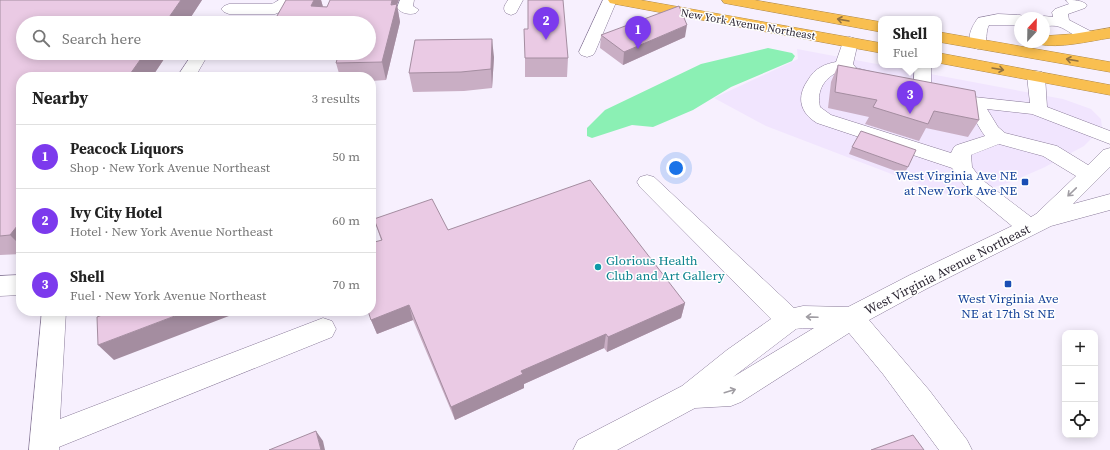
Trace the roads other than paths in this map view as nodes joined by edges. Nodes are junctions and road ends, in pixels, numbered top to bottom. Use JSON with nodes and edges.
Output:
{"nodes":[{"id":1,"x":289,"y":0,"type":"edge"},
{"id":2,"x":610,"y":0,"type":"edge"},
{"id":3,"x":615,"y":0,"type":"edge"},
{"id":4,"x":729,"y":0,"type":"edge"},
{"id":5,"x":1072,"y":0,"type":"edge"},
{"id":6,"x":232,"y":4,"type":"edge"},
{"id":7,"x":224,"y":16,"type":"edge"},
{"id":8,"x":1014,"y":20,"type":"edge"},
{"id":9,"x":1050,"y":21,"type":"edge"},
{"id":10,"x":1062,"y":22,"type":"junction"},
{"id":11,"x":878,"y":26,"type":"edge"},
{"id":12,"x":1110,"y":33,"type":"edge"},
{"id":13,"x":1090,"y":37,"type":"junction"},
{"id":14,"x":942,"y":38,"type":"edge"},
{"id":15,"x":1050,"y":40,"type":"edge"},
{"id":16,"x":850,"y":42,"type":"junction"},
{"id":17,"x":1014,"y":42,"type":"edge"},
{"id":18,"x":978,"y":44,"type":"junction"},
{"id":19,"x":878,"y":47,"type":"edge"},
{"id":20,"x":587,"y":52,"type":"dead end"},
{"id":21,"x":942,"y":59,"type":"edge"},
{"id":22,"x":197,"y":60,"type":"edge"},
{"id":23,"x":844,"y":65,"type":"junction"},
{"id":24,"x":1110,"y":67,"type":"edge"},
{"id":25,"x":922,"y":68,"type":"edge"},
{"id":26,"x":189,"y":72,"type":"edge"},
{"id":27,"x":1036,"y":76,"type":"junction"},
{"id":28,"x":888,"y":81,"type":"edge"},
{"id":29,"x":1110,"y":90,"type":"edge"},
{"id":30,"x":972,"y":102,"type":"junction"},
{"id":31,"x":1035,"y":109,"type":"junction"},
{"id":32,"x":998,"y":138,"type":"junction"},
{"id":33,"x":1110,"y":138,"type":"edge"},
{"id":34,"x":1110,"y":155,"type":"edge"},
{"id":35,"x":962,"y":164,"type":"junction"},
{"id":36,"x":1090,"y":175,"type":"junction"},
{"id":37,"x":647,"y":182,"type":"dead end"},
{"id":38,"x":1110,"y":202,"type":"edge"},
{"id":39,"x":1037,"y":224,"type":"junction"},
{"id":40,"x":16,"y":285,"type":"edge"},
{"id":41,"x":0,"y":286,"type":"edge"},
{"id":42,"x":54,"y":316,"type":"edge"},
{"id":43,"x":851,"y":318,"type":"junction"},
{"id":44,"x":789,"y":320,"type":"junction"},
{"id":45,"x":323,"y":329,"type":"dead end"},
{"id":46,"x":692,"y":395,"type":"junction"},
{"id":47,"x":44,"y":444,"type":"edge"},
{"id":48,"x":588,"y":450,"type":"edge"},
{"id":49,"x":957,"y":450,"type":"edge"}],
"edges":[{"from":1,"to":6,"type":"street"},
{"from":2,"to":20,"type":"street"},
{"from":3,"to":16,"type":"highway","name":"New York Avenue Northeast"},
{"from":11,"to":4,"type":"highway","name":"New York Avenue Northeast","one_way":true},
{"from":5,"to":10,"type":"street"},
{"from":6,"to":7,"type":"street"},
{"from":8,"to":18,"type":"street"},
{"from":9,"to":10,"type":"street"},
{"from":10,"to":13,"type":"street"},
{"from":12,"to":13,"type":"highway"},
{"from":13,"to":15,"type":"highway"},
{"from":14,"to":18,"type":"highway"},
{"from":16,"to":19,"type":"highway","name":"New York Avenue Northeast"},
{"from":16,"to":23,"type":"street"},
{"from":17,"to":18,"type":"highway"},
{"from":24,"to":18,"type":"highway","one_way":true},
{"from":21,"to":27,"type":"highway","one_way":true},
{"from":22,"to":26,"type":"street"},
{"from":23,"to":28,"type":"street"},
{"from":23,"to":35,"type":"street"},
{"from":25,"to":30,"type":"street"},
{"from":27,"to":29,"type":"highway"},
{"from":27,"to":31,"type":"street"},
{"from":30,"to":31,"type":"street"},
{"from":30,"to":32,"type":"street"},
{"from":31,"to":33,"type":"street"},
{"from":32,"to":35,"type":"street"},
{"from":32,"to":36,"type":"street"},
{"from":34,"to":36,"type":"street","name":"West Virginia Avenue Northeast"},
{"from":35,"to":39,"type":"street"},
{"from":36,"to":39,"type":"street","name":"West Virginia Avenue Northeast","one_way":true},
{"from":37,"to":44,"type":"street"},
{"from":38,"to":39,"type":"street","name":"West Virginia Avenue Northeast"},
{"from":39,"to":43,"type":"street","name":"West Virginia Avenue Northeast"},
{"from":40,"to":41,"type":"street"},
{"from":42,"to":47,"type":"street"},
{"from":43,"to":44,"type":"street","name":"West Virginia Avenue Northeast","one_way":true},
{"from":46,"to":43,"type":"street","name":"West Virginia Avenue Northeast","one_way":true},
{"from":43,"to":49,"type":"street"},
{"from":44,"to":46,"type":"street","name":"West Virginia Avenue Northeast"},
{"from":45,"to":47,"type":"street"},
{"from":46,"to":48,"type":"street","name":"West Virginia Avenue Northeast"}]}
